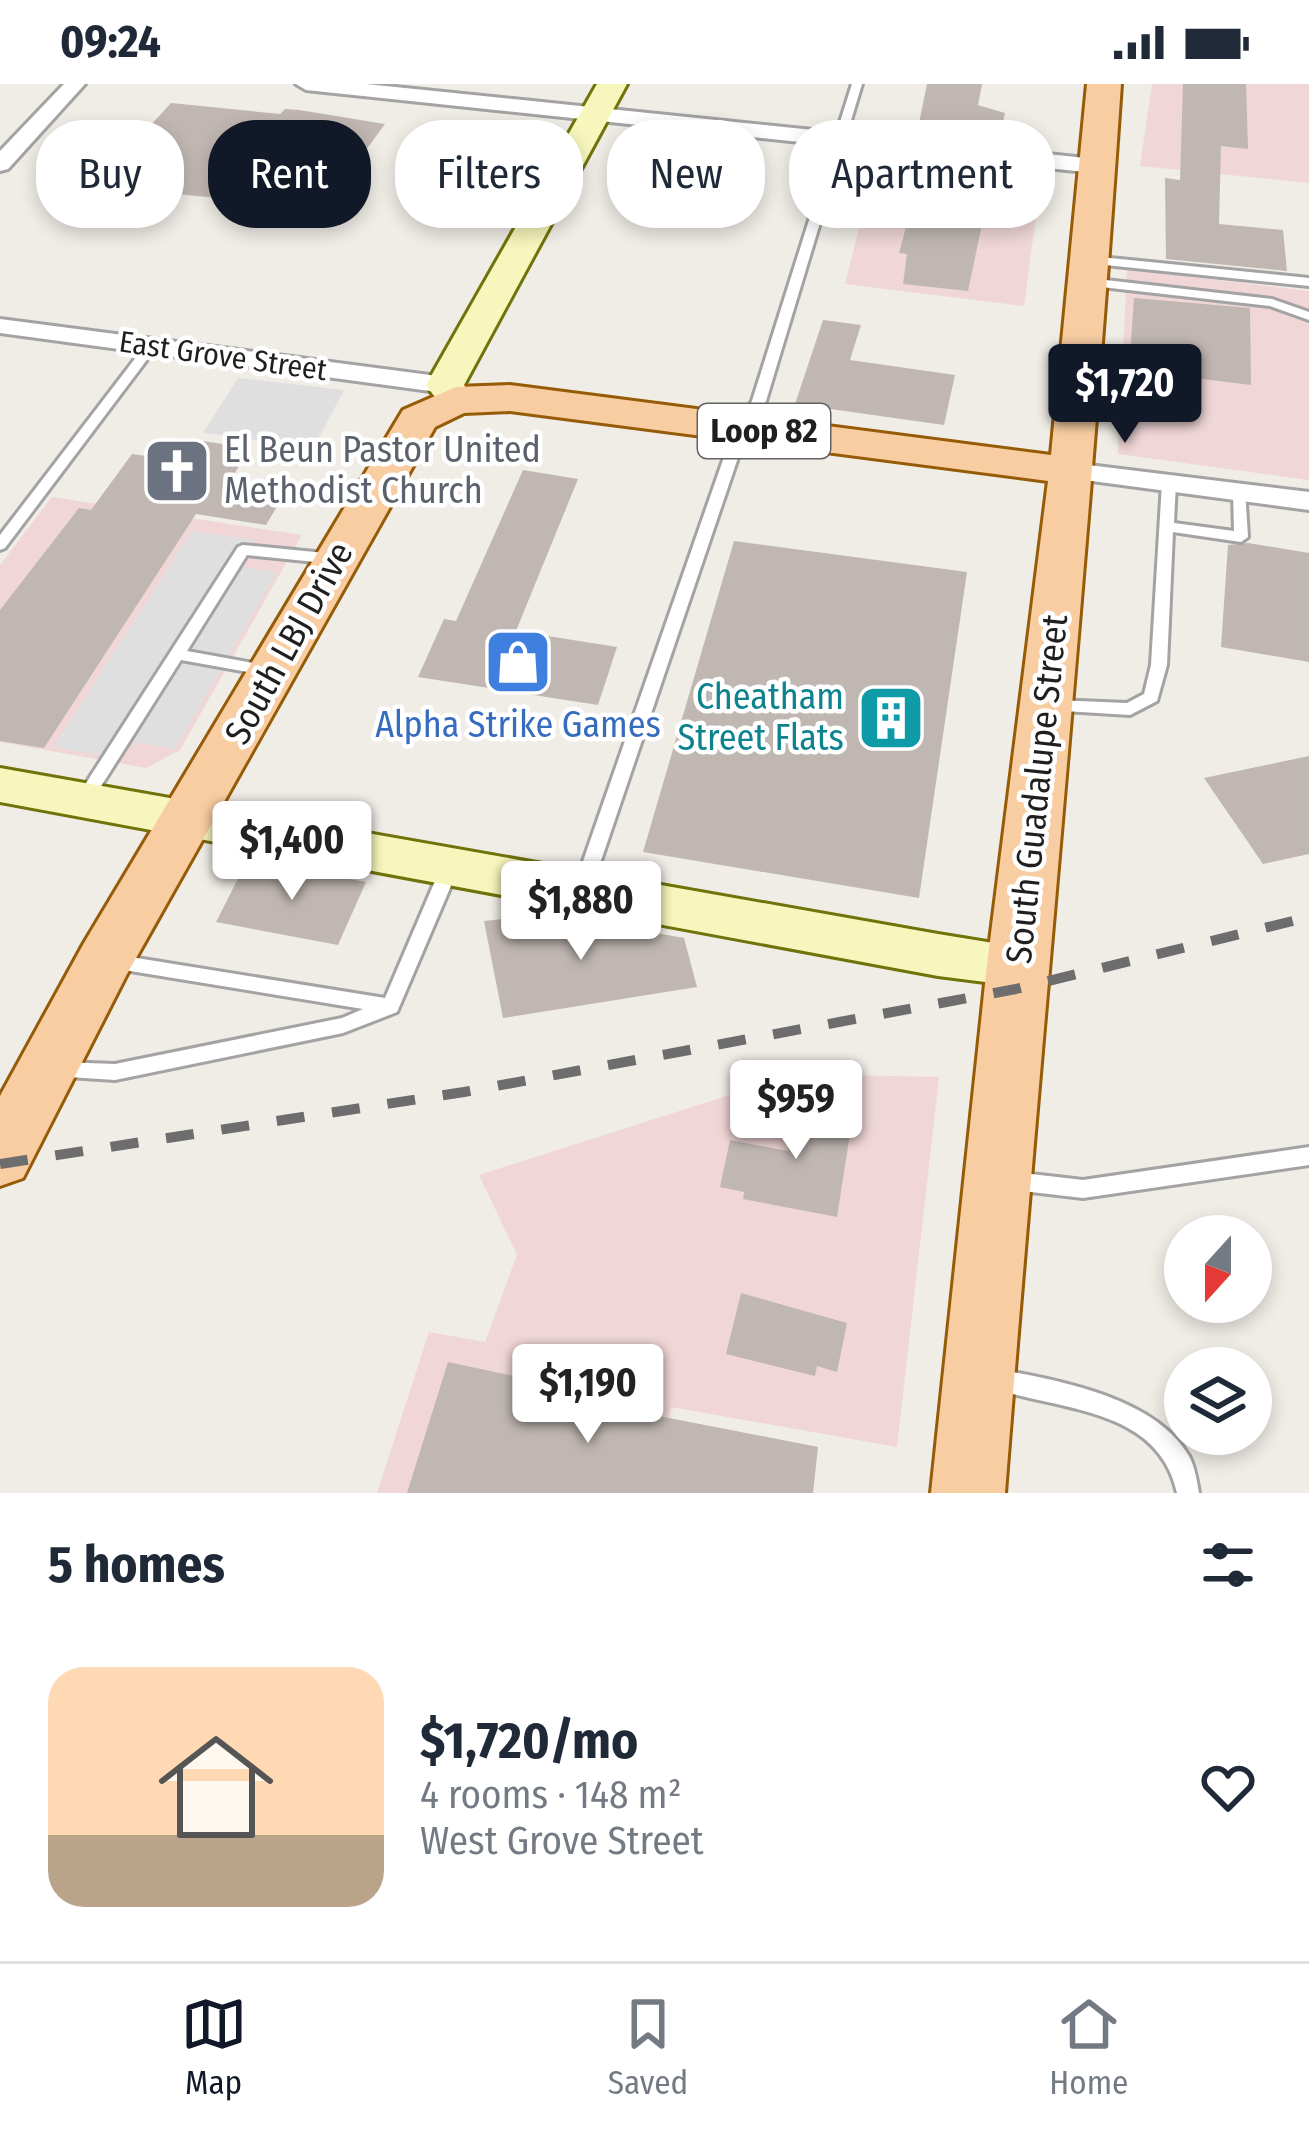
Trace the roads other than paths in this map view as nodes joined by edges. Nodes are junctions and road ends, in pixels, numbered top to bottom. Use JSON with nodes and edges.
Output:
{"nodes":[{"id":1,"x":75,"y":84,"type":"edge"},
{"id":2,"x":306,"y":84,"type":"edge"},
{"id":3,"x":857,"y":84,"type":"edge"},
{"id":4,"x":1104,"y":84,"type":"edge"},
{"id":5,"x":604,"y":99,"type":"edge"},
{"id":6,"x":845,"y":120,"type":"edge"},
{"id":7,"x":789,"y":131,"type":"edge"},
{"id":8,"x":1055,"y":162,"type":"edge"},
{"id":9,"x":0,"y":164,"type":"edge"},
{"id":10,"x":1095,"y":166,"type":"junction"},
{"id":11,"x":811,"y":228,"type":"edge"},
{"id":12,"x":1088,"y":271,"type":"junction"},
{"id":13,"x":1309,"y":282,"type":"edge"},
{"id":14,"x":1309,"y":316,"type":"edge"},
{"id":15,"x":0,"y":326,"type":"edge"},
{"id":16,"x":152,"y":346,"type":"junction"},
{"id":17,"x":451,"y":393,"type":"junction"},
{"id":18,"x":743,"y":429,"type":"junction"},
{"id":19,"x":1072,"y":471,"type":"junction"},
{"id":20,"x":1169,"y":483,"type":"junction"},
{"id":21,"x":1240,"y":492,"type":"junction"},
{"id":22,"x":1309,"y":501,"type":"edge"},
{"id":23,"x":1169,"y":527,"type":"junction"},
{"id":24,"x":0,"y":545,"type":"edge"},
{"id":25,"x":334,"y":559,"type":"junction"},
{"id":26,"x":176,"y":654,"type":"junction"},
{"id":27,"x":274,"y":672,"type":"junction"},
{"id":28,"x":1045,"y":704,"type":"junction"},
{"id":29,"x":0,"y":784,"type":"edge"},
{"id":30,"x":85,"y":798,"type":"junction"},
{"id":31,"x":190,"y":817,"type":"junction"},
{"id":32,"x":450,"y":867,"type":"junction"},
{"id":33,"x":582,"y":891,"type":"junction"},
{"id":34,"x":105,"y":960,"type":"junction"},
{"id":35,"x":1017,"y":964,"type":"junction"},
{"id":36,"x":390,"y":1006,"type":"junction"},
{"id":37,"x":47,"y":1069,"type":"junction"},
{"id":38,"x":1309,"y":1156,"type":"edge"},
{"id":39,"x":0,"y":1158,"type":"edge"},
{"id":40,"x":996,"y":1179,"type":"junction"},
{"id":41,"x":979,"y":1376,"type":"junction"},
{"id":42,"x":968,"y":1493,"type":"edge"},
{"id":43,"x":1188,"y":1493,"type":"edge"}],
"edges":[{"from":1,"to":9,"type":"street"},
{"from":2,"to":5,"type":"street"},
{"from":3,"to":6,"type":"lane"},
{"from":4,"to":10,"type":"main road","name":"South Guadalupe Street"},
{"from":5,"to":7,"type":"street"},
{"from":5,"to":17,"type":"street","name":"South LBJ Drive"},
{"from":8,"to":10,"type":"street"},
{"from":10,"to":12,"type":"main road","name":"South Guadalupe Street"},
{"from":11,"to":18,"type":"lane"},
{"from":12,"to":13,"type":"lane"},
{"from":12,"to":14,"type":"lane"},
{"from":12,"to":19,"type":"main road","name":"South Guadalupe Street"},
{"from":15,"to":16,"type":"street","name":"East Grove Street"},
{"from":16,"to":17,"type":"street","name":"East Grove Street"},
{"from":16,"to":24,"type":"lane"},
{"from":17,"to":18,"type":"main road","name":"East Grove Street","number":"Loop 82"},
{"from":17,"to":25,"type":"main road","name":"South LBJ Drive"},
{"from":18,"to":19,"type":"main road","name":"East Grove Street","number":"Loop 82"},
{"from":18,"to":33,"type":"lane"},
{"from":19,"to":20,"type":"street"},
{"from":19,"to":28,"type":"main road","name":"South Guadalupe Street"},
{"from":20,"to":21,"type":"street"},
{"from":20,"to":23,"type":"lane"},
{"from":21,"to":22,"type":"street"},
{"from":21,"to":23,"type":"lane"},
{"from":23,"to":28,"type":"lane"},
{"from":25,"to":26,"type":"lane"},
{"from":25,"to":27,"type":"main road","name":"South LBJ Drive"},
{"from":26,"to":27,"type":"lane"},
{"from":26,"to":30,"type":"lane"},
{"from":27,"to":31,"type":"main road","name":"South LBJ Drive"},
{"from":28,"to":35,"type":"main road","name":"South Guadalupe Street"},
{"from":29,"to":30,"type":"street"},
{"from":30,"to":31,"type":"street"},
{"from":31,"to":32,"type":"street"},
{"from":31,"to":34,"type":"main road","name":"South LBJ Drive"},
{"from":32,"to":33,"type":"street"},
{"from":32,"to":36,"type":"lane"},
{"from":33,"to":35,"type":"street"},
{"from":34,"to":36,"type":"lane"},
{"from":34,"to":37,"type":"main road","name":"South LBJ Drive"},
{"from":35,"to":40,"type":"main road","name":"South Guadalupe Street"},
{"from":36,"to":37,"type":"lane"},
{"from":37,"to":39,"type":"main road","name":"South LBJ Drive"},
{"from":38,"to":40,"type":"lane"},
{"from":40,"to":41,"type":"main road","name":"South Guadalupe Street"},
{"from":41,"to":42,"type":"main road","name":"South Guadalupe Street"},
{"from":41,"to":43,"type":"lane"}]}
